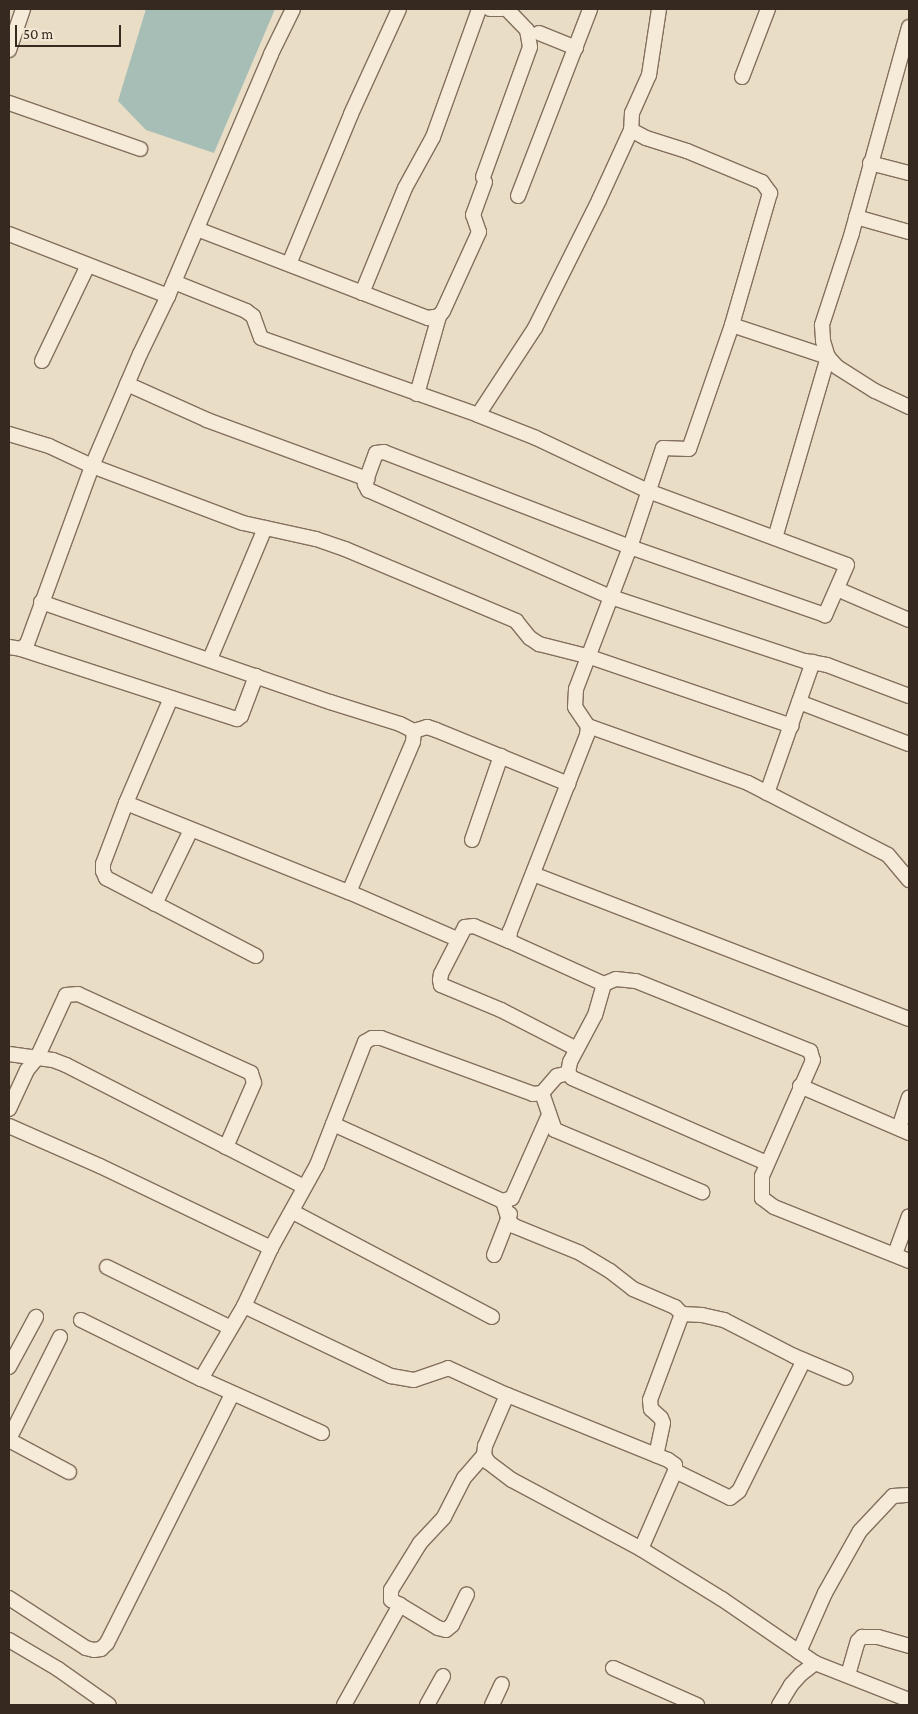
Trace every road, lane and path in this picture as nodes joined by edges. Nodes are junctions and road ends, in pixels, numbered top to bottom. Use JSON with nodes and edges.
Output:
{"nodes":[{"id":1,"x":23,"y":9,"type":"edge"},
{"id":2,"x":293,"y":9,"type":"edge"},
{"id":3,"x":399,"y":9,"type":"edge"},
{"id":4,"x":478,"y":9,"type":"edge"},
{"id":5,"x":490,"y":9,"type":"edge"},
{"id":6,"x":502,"y":9,"type":"edge"},
{"id":7,"x":507,"y":9,"type":"edge"},
{"id":8,"x":590,"y":9,"type":"edge"},
{"id":9,"x":659,"y":9,"type":"edge"},
{"id":10,"x":768,"y":9,"type":"edge"},
{"id":11,"x":909,"y":27,"type":"edge"},
{"id":12,"x":539,"y":33,"type":"dead end"},
{"id":13,"x":576,"y":48,"type":"junction"},
{"id":14,"x":9,"y":50,"type":"edge"},
{"id":15,"x":742,"y":77,"type":"dead end"},
{"id":16,"x":9,"y":103,"type":"edge"},
{"id":17,"x":631,"y":130,"type":"junction"},
{"id":18,"x":140,"y":149,"type":"dead end"},
{"id":19,"x":870,"y":163,"type":"junction"},
{"id":20,"x":909,"y":174,"type":"edge"},
{"id":21,"x":518,"y":196,"type":"dead end"},
{"id":22,"x":856,"y":217,"type":"junction"},
{"id":23,"x":197,"y":229,"type":"junction"},
{"id":24,"x":909,"y":232,"type":"edge"},
{"id":25,"x":9,"y":234,"type":"edge"},
{"id":26,"x":88,"y":264,"type":"junction"},
{"id":27,"x":288,"y":264,"type":"junction"},
{"id":28,"x":174,"y":282,"type":"junction"},
{"id":29,"x":362,"y":293,"type":"junction"},
{"id":30,"x":168,"y":296,"type":"junction"},
{"id":31,"x":439,"y":316,"type":"junction"},
{"id":32,"x":732,"y":325,"type":"junction"},
{"id":33,"x":828,"y":357,"type":"junction"},
{"id":34,"x":42,"y":361,"type":"dead end"},
{"id":35,"x":127,"y":384,"type":"junction"},
{"id":36,"x":417,"y":394,"type":"junction"},
{"id":37,"x":909,"y":407,"type":"edge"},
{"id":38,"x":478,"y":415,"type":"junction"},
{"id":39,"x":9,"y":434,"type":"edge"},
{"id":40,"x":92,"y":466,"type":"junction"},
{"id":41,"x":367,"y":479,"type":"junction"},
{"id":42,"x":648,"y":491,"type":"junction"},
{"id":43,"x":265,"y":528,"type":"junction"},
{"id":44,"x":775,"y":538,"type":"junction"},
{"id":45,"x":630,"y":547,"type":"junction"},
{"id":46,"x":837,"y":589,"type":"junction"},
{"id":47,"x":611,"y":597,"type":"junction"},
{"id":48,"x":41,"y":602,"type":"junction"},
{"id":49,"x":909,"y":620,"type":"edge"},
{"id":50,"x":15,"y":648,"type":"edge"},
{"id":51,"x":590,"y":657,"type":"junction"},
{"id":52,"x":210,"y":659,"type":"junction"},
{"id":53,"x":813,"y":662,"type":"junction"},
{"id":54,"x":256,"y":676,"type":"junction"},
{"id":55,"x":909,"y":696,"type":"edge"},
{"id":56,"x":171,"y":698,"type":"junction"},
{"id":57,"x":799,"y":702,"type":"junction"},
{"id":58,"x":588,"y":726,"type":"junction"},
{"id":59,"x":791,"y":726,"type":"junction"},
{"id":60,"x":414,"y":730,"type":"junction"},
{"id":61,"x":909,"y":744,"type":"edge"},
{"id":62,"x":501,"y":756,"type":"junction"},
{"id":63,"x":568,"y":784,"type":"junction"},
{"id":64,"x":768,"y":793,"type":"junction"},
{"id":65,"x":126,"y":803,"type":"junction"},
{"id":66,"x":190,"y":830,"type":"junction"},
{"id":67,"x":472,"y":840,"type":"dead end"},
{"id":68,"x":533,"y":874,"type":"junction"},
{"id":69,"x":909,"y":880,"type":"edge"},
{"id":70,"x":349,"y":892,"type":"junction"},
{"id":71,"x":155,"y":904,"type":"junction"},
{"id":72,"x":457,"y":939,"type":"junction"},
{"id":73,"x":509,"y":941,"type":"junction"},
{"id":74,"x":256,"y":956,"type":"dead end"},
{"id":75,"x":604,"y":984,"type":"junction"},
{"id":76,"x":909,"y":1018,"type":"edge"},
{"id":77,"x":577,"y":1049,"type":"junction"},
{"id":78,"x":9,"y":1054,"type":"edge"},
{"id":79,"x":37,"y":1058,"type":"junction"},
{"id":80,"x":568,"y":1073,"type":"junction"},
{"id":81,"x":800,"y":1086,"type":"junction"},
{"id":82,"x":542,"y":1093,"type":"junction"},
{"id":83,"x":909,"y":1098,"type":"edge"},
{"id":84,"x":9,"y":1109,"type":"edge"},
{"id":85,"x":549,"y":1115,"type":"junction"},
{"id":86,"x":334,"y":1124,"type":"junction"},
{"id":87,"x":9,"y":1126,"type":"edge"},
{"id":88,"x":904,"y":1131,"type":"edge"},
{"id":89,"x":226,"y":1148,"type":"junction"},
{"id":90,"x":767,"y":1164,"type":"junction"},
{"id":91,"x":304,"y":1187,"type":"junction"},
{"id":92,"x":702,"y":1192,"type":"dead end"},
{"id":93,"x":508,"y":1200,"type":"junction"},
{"id":94,"x":293,"y":1212,"type":"junction"},
{"id":95,"x":909,"y":1216,"type":"edge"},
{"id":96,"x":509,"y":1221,"type":"junction"},
{"id":97,"x":272,"y":1248,"type":"junction"},
{"id":98,"x":895,"y":1254,"type":"junction"},
{"id":99,"x":494,"y":1255,"type":"dead end"},
{"id":100,"x":909,"y":1261,"type":"edge"},
{"id":101,"x":107,"y":1267,"type":"dead end"},
{"id":102,"x":244,"y":1306,"type":"junction"},
{"id":103,"x":682,"y":1314,"type":"junction"},
{"id":104,"x":36,"y":1317,"type":"dead end"},
{"id":105,"x":492,"y":1317,"type":"dead end"},
{"id":106,"x":81,"y":1320,"type":"dead end"},
{"id":107,"x":229,"y":1327,"type":"junction"},
{"id":108,"x":60,"y":1337,"type":"dead end"},
{"id":109,"x":804,"y":1360,"type":"junction"},
{"id":110,"x":9,"y":1368,"type":"edge"},
{"id":111,"x":846,"y":1378,"type":"dead end"},
{"id":112,"x":201,"y":1379,"type":"junction"},
{"id":113,"x":232,"y":1394,"type":"junction"},
{"id":114,"x":507,"y":1395,"type":"junction"},
{"id":115,"x":322,"y":1433,"type":"dead end"},
{"id":116,"x":9,"y":1439,"type":"edge"},
{"id":117,"x":484,"y":1455,"type":"junction"},
{"id":118,"x":656,"y":1455,"type":"junction"},
{"id":119,"x":675,"y":1471,"type":"junction"},
{"id":120,"x":69,"y":1472,"type":"dead end"},
{"id":121,"x":909,"y":1495,"type":"edge"},
{"id":122,"x":641,"y":1549,"type":"junction"},
{"id":123,"x":467,"y":1594,"type":"dead end"},
{"id":124,"x":9,"y":1598,"type":"edge"},
{"id":125,"x":400,"y":1605,"type":"junction"},
{"id":126,"x":9,"y":1640,"type":"edge"},
{"id":127,"x":909,"y":1646,"type":"edge"},
{"id":128,"x":799,"y":1652,"type":"junction"},
{"id":129,"x":815,"y":1664,"type":"junction"},
{"id":130,"x":613,"y":1668,"type":"dead end"},
{"id":131,"x":848,"y":1675,"type":"junction"},
{"id":132,"x":443,"y":1676,"type":"dead end"},
{"id":133,"x":502,"y":1684,"type":"dead end"},
{"id":134,"x":909,"y":1700,"type":"edge"},
{"id":135,"x":109,"y":1705,"type":"edge"},
{"id":136,"x":344,"y":1705,"type":"edge"},
{"id":137,"x":427,"y":1705,"type":"edge"},
{"id":138,"x":492,"y":1705,"type":"edge"},
{"id":139,"x":697,"y":1705,"type":"edge"},
{"id":140,"x":779,"y":1705,"type":"edge"}],
"edges":[{"from":1,"to":14,"type":"street"},
{"from":2,"to":23,"type":"street"},
{"from":3,"to":27,"type":"street"},
{"from":4,"to":29,"type":"street"},
{"from":5,"to":6,"type":"street"},
{"from":7,"to":31,"type":"street"},
{"from":8,"to":13,"type":"street"},
{"from":9,"to":17,"type":"street"},
{"from":10,"to":15,"type":"street"},
{"from":11,"to":19,"type":"street"},
{"from":12,"to":13,"type":"street"},
{"from":13,"to":21,"type":"street"},
{"from":16,"to":18,"type":"street"},
{"from":17,"to":32,"type":"street"},
{"from":17,"to":38,"type":"street"},
{"from":19,"to":20,"type":"street"},
{"from":19,"to":22,"type":"street"},
{"from":22,"to":24,"type":"street"},
{"from":22,"to":33,"type":"street"},
{"from":23,"to":27,"type":"street"},
{"from":23,"to":28,"type":"street"},
{"from":25,"to":26,"type":"street"},
{"from":26,"to":30,"type":"street"},
{"from":26,"to":34,"type":"street"},
{"from":27,"to":29,"type":"street"},
{"from":28,"to":30,"type":"street"},
{"from":28,"to":36,"type":"street"},
{"from":29,"to":31,"type":"street"},
{"from":30,"to":35,"type":"street"},
{"from":31,"to":36,"type":"street"},
{"from":32,"to":33,"type":"street"},
{"from":32,"to":42,"type":"street"},
{"from":33,"to":37,"type":"street"},
{"from":33,"to":44,"type":"street"},
{"from":35,"to":40,"type":"street"},
{"from":35,"to":41,"type":"street"},
{"from":36,"to":38,"type":"street"},
{"from":38,"to":42,"type":"street"},
{"from":39,"to":40,"type":"street"},
{"from":40,"to":43,"type":"street"},
{"from":40,"to":48,"type":"street"},
{"from":41,"to":45,"type":"street"},
{"from":41,"to":47,"type":"street"},
{"from":42,"to":44,"type":"street"},
{"from":42,"to":45,"type":"street"},
{"from":43,"to":51,"type":"street"},
{"from":43,"to":52,"type":"street"},
{"from":44,"to":46,"type":"street"},
{"from":45,"to":46,"type":"street"},
{"from":45,"to":47,"type":"street"},
{"from":46,"to":49,"type":"street"},
{"from":47,"to":51,"type":"street"},
{"from":47,"to":53,"type":"street"},
{"from":48,"to":50,"type":"street"},
{"from":48,"to":52,"type":"street"},
{"from":50,"to":56,"type":"street"},
{"from":51,"to":58,"type":"street"},
{"from":51,"to":59,"type":"street"},
{"from":52,"to":54,"type":"street"},
{"from":53,"to":55,"type":"street"},
{"from":53,"to":57,"type":"street"},
{"from":54,"to":56,"type":"street"},
{"from":54,"to":60,"type":"street"},
{"from":56,"to":65,"type":"street"},
{"from":57,"to":59,"type":"street"},
{"from":57,"to":61,"type":"street"},
{"from":58,"to":63,"type":"street"},
{"from":58,"to":64,"type":"street"},
{"from":59,"to":64,"type":"street"},
{"from":60,"to":62,"type":"street"},
{"from":60,"to":70,"type":"street"},
{"from":62,"to":63,"type":"street"},
{"from":62,"to":67,"type":"street"},
{"from":63,"to":68,"type":"street"},
{"from":64,"to":69,"type":"street"},
{"from":65,"to":66,"type":"street"},
{"from":65,"to":71,"type":"street"},
{"from":66,"to":70,"type":"street"},
{"from":66,"to":71,"type":"street"},
{"from":68,"to":73,"type":"street"},
{"from":68,"to":76,"type":"street"},
{"from":70,"to":72,"type":"street"},
{"from":71,"to":74,"type":"street"},
{"from":72,"to":73,"type":"street"},
{"from":72,"to":77,"type":"street"},
{"from":73,"to":75,"type":"street"},
{"from":75,"to":77,"type":"street"},
{"from":75,"to":81,"type":"street"},
{"from":77,"to":80,"type":"street"},
{"from":78,"to":79,"type":"street"},
{"from":79,"to":84,"type":"street"},
{"from":79,"to":89,"type":"street"},
{"from":79,"to":89,"type":"street"},
{"from":80,"to":82,"type":"street"},
{"from":80,"to":90,"type":"street"},
{"from":81,"to":88,"type":"street"},
{"from":81,"to":90,"type":"street"},
{"from":82,"to":85,"type":"street"},
{"from":82,"to":86,"type":"street"},
{"from":83,"to":88,"type":"street"},
{"from":85,"to":92,"type":"street"},
{"from":85,"to":93,"type":"street"},
{"from":86,"to":91,"type":"street"},
{"from":86,"to":93,"type":"street"},
{"from":87,"to":97,"type":"street"},
{"from":89,"to":91,"type":"street"},
{"from":90,"to":98,"type":"street"},
{"from":91,"to":94,"type":"street"},
{"from":93,"to":96,"type":"street"},
{"from":94,"to":97,"type":"street"},
{"from":94,"to":105,"type":"street"},
{"from":95,"to":98,"type":"street"},
{"from":96,"to":99,"type":"street"},
{"from":96,"to":103,"type":"street"},
{"from":97,"to":102,"type":"street"},
{"from":98,"to":100,"type":"street"},
{"from":101,"to":107,"type":"street"},
{"from":102,"to":107,"type":"street"},
{"from":102,"to":114,"type":"street"},
{"from":103,"to":109,"type":"street"},
{"from":103,"to":118,"type":"street"},
{"from":104,"to":110,"type":"street"},
{"from":106,"to":112,"type":"street"},
{"from":107,"to":112,"type":"street"},
{"from":108,"to":116,"type":"street"},
{"from":109,"to":111,"type":"street"},
{"from":109,"to":119,"type":"street"},
{"from":112,"to":113,"type":"street"},
{"from":113,"to":115,"type":"street"},
{"from":113,"to":124,"type":"street"},
{"from":114,"to":117,"type":"street"},
{"from":114,"to":118,"type":"street"},
{"from":116,"to":120,"type":"street"},
{"from":117,"to":122,"type":"street"},
{"from":117,"to":125,"type":"street"},
{"from":118,"to":119,"type":"street"},
{"from":119,"to":122,"type":"street"},
{"from":121,"to":128,"type":"street"},
{"from":122,"to":128,"type":"street"},
{"from":123,"to":125,"type":"street"},
{"from":125,"to":136,"type":"street"},
{"from":126,"to":135,"type":"street"},
{"from":127,"to":131,"type":"street"},
{"from":128,"to":129,"type":"street"},
{"from":129,"to":131,"type":"street"},
{"from":129,"to":140,"type":"street"},
{"from":130,"to":139,"type":"street"},
{"from":131,"to":134,"type":"street"},
{"from":132,"to":137,"type":"street"},
{"from":133,"to":138,"type":"street"}]}
